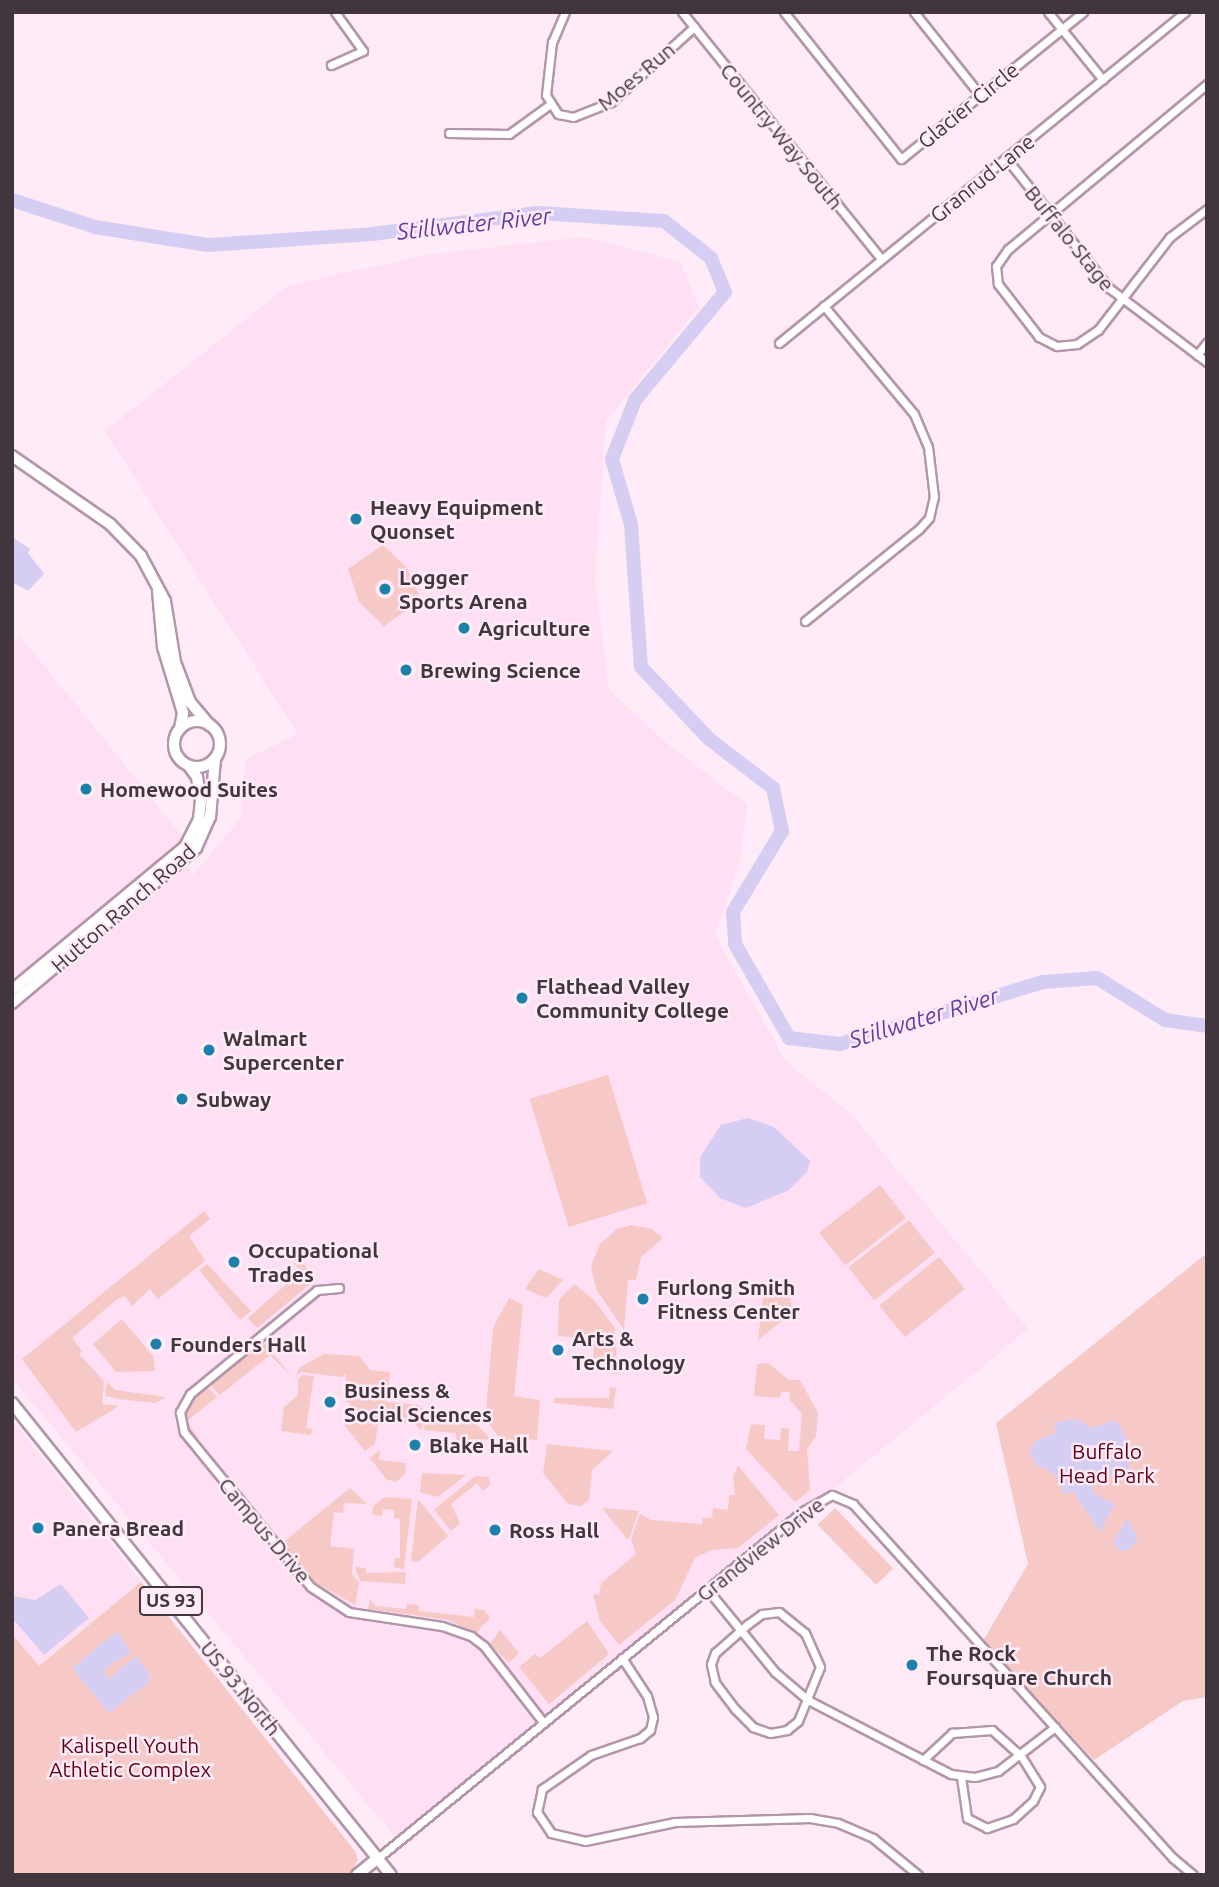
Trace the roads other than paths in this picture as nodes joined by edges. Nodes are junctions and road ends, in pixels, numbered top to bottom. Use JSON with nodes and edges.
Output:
{"nodes":[{"id":1,"x":335,"y":12,"type":"edge"},
{"id":2,"x":565,"y":12,"type":"edge"},
{"id":3,"x":682,"y":12,"type":"edge"},
{"id":4,"x":784,"y":12,"type":"edge"},
{"id":5,"x":914,"y":12,"type":"edge"},
{"id":6,"x":1048,"y":12,"type":"edge"},
{"id":7,"x":1083,"y":12,"type":"edge"},
{"id":8,"x":1185,"y":12,"type":"edge"},
{"id":9,"x":694,"y":27,"type":"junction"},
{"id":10,"x":1062,"y":30,"type":"junction"},
{"id":11,"x":331,"y":65,"type":"dead end"},
{"id":12,"x":1102,"y":79,"type":"junction"},
{"id":13,"x":1207,"y":84,"type":"edge"},
{"id":14,"x":981,"y":94,"type":"junction"},
{"id":15,"x":549,"y":105,"type":"junction"},
{"id":16,"x":449,"y":133,"type":"dead end"},
{"id":17,"x":1006,"y":158,"type":"junction"},
{"id":18,"x":1207,"y":209,"type":"edge"},
{"id":19,"x":1051,"y":214,"type":"junction"},
{"id":20,"x":881,"y":259,"type":"junction"},
{"id":21,"x":1122,"y":300,"type":"junction"},
{"id":22,"x":824,"y":306,"type":"junction"},
{"id":23,"x":1207,"y":342,"type":"edge"},
{"id":24,"x":779,"y":343,"type":"dead end"},
{"id":25,"x":1197,"y":355,"type":"junction"},
{"id":26,"x":1207,"y":362,"type":"edge"},
{"id":27,"x":12,"y":456,"type":"edge"},
{"id":28,"x":158,"y":590,"type":"junction"},
{"id":29,"x":805,"y":621,"type":"dead end"},
{"id":30,"x":209,"y":725,"type":"junction"},
{"id":31,"x":180,"y":729,"type":"junction"},
{"id":32,"x":215,"y":759,"type":"junction"},
{"id":33,"x":189,"y":766,"type":"junction"},
{"id":34,"x":12,"y":990,"type":"edge"},
{"id":35,"x":12,"y":1003,"type":"edge"},
{"id":36,"x":339,"y":1288,"type":"dead end"},
{"id":37,"x":12,"y":1403,"type":"edge"},
{"id":38,"x":707,"y":1589,"type":"junction"},
{"id":39,"x":740,"y":1630,"type":"junction"},
{"id":40,"x":622,"y":1658,"type":"junction"},
{"id":41,"x":808,"y":1700,"type":"junction"},
{"id":42,"x":543,"y":1722,"type":"junction"},
{"id":43,"x":1055,"y":1727,"type":"junction"},
{"id":44,"x":1021,"y":1756,"type":"junction"},
{"id":45,"x":923,"y":1759,"type":"junction"},
{"id":46,"x":961,"y":1777,"type":"junction"},
{"id":47,"x":378,"y":1858,"type":"junction"},
{"id":48,"x":357,"y":1875,"type":"edge"},
{"id":49,"x":391,"y":1875,"type":"edge"},
{"id":50,"x":918,"y":1875,"type":"edge"},
{"id":51,"x":1194,"y":1875,"type":"edge"}],
"edges":[{"from":1,"to":11,"type":"street"},
{"from":2,"to":15,"type":"street"},
{"from":3,"to":9,"type":"street","name":"Country Way South"},
{"from":4,"to":14,"type":"street","name":"Glacier Circle"},
{"from":5,"to":14,"type":"street"},
{"from":6,"to":10,"type":"street"},
{"from":7,"to":10,"type":"street","name":"Glacier Circle"},
{"from":8,"to":12,"type":"street","name":"Granrud Lane"},
{"from":9,"to":15,"type":"street","name":"Moes Run"},
{"from":9,"to":20,"type":"street","name":"Country Way South"},
{"from":10,"to":12,"type":"street"},
{"from":10,"to":14,"type":"street","name":"Glacier Circle"},
{"from":12,"to":17,"type":"street","name":"Granrud Lane"},
{"from":13,"to":19,"type":"street"},
{"from":15,"to":16,"type":"street"},
{"from":17,"to":19,"type":"street","name":"Buffalo Stage"},
{"from":17,"to":20,"type":"street","name":"Granrud Lane"},
{"from":18,"to":21,"type":"street"},
{"from":19,"to":21,"type":"street","name":"Buffalo Stage"},
{"from":19,"to":21,"type":"street"},
{"from":20,"to":22,"type":"street","name":"Granrud Lane"},
{"from":21,"to":25,"type":"street","name":"Buffalo Stage"},
{"from":22,"to":24,"type":"street","name":"Granrud Lane"},
{"from":22,"to":29,"type":"street"},
{"from":23,"to":25,"type":"street"},
{"from":25,"to":26,"type":"street","name":"Buffalo Stage"},
{"from":27,"to":28,"type":"main road"},
{"from":28,"to":30,"type":"main road"},
{"from":28,"to":31,"type":"main road"},
{"from":30,"to":31,"type":"main road"},
{"from":30,"to":32,"type":"main road"},
{"from":31,"to":33,"type":"main road"},
{"from":32,"to":33,"type":"main road"},
{"from":32,"to":35,"type":"main road","name":"Hutton Ranch Road"},
{"from":33,"to":34,"type":"main road","name":"Hutton Ranch Road"},
{"from":36,"to":42,"type":"street","name":"Campus Drive"},
{"from":37,"to":47,"type":"main road","name":"US 93 North","number":"US 93"},
{"from":38,"to":39,"type":"street"},
{"from":38,"to":40,"type":"street","name":"Grandview Drive"},
{"from":38,"to":43,"type":"street","name":"Grandview Drive"},
{"from":39,"to":41,"type":"street"},
{"from":39,"to":41,"type":"street"},
{"from":39,"to":41,"type":"street"},
{"from":40,"to":42,"type":"street","name":"Grandview Drive"},
{"from":40,"to":50,"type":"street"},
{"from":41,"to":45,"type":"street"},
{"from":42,"to":47,"type":"street","name":"Grandview Drive"},
{"from":43,"to":44,"type":"street"},
{"from":43,"to":51,"type":"street","name":"Grandview Drive"},
{"from":44,"to":45,"type":"street"},
{"from":44,"to":46,"type":"street"},
{"from":44,"to":46,"type":"street"},
{"from":45,"to":46,"type":"street"},
{"from":47,"to":48,"type":"main road"},
{"from":47,"to":49,"type":"main road","name":"US 93 North","number":"US 93"}]}
